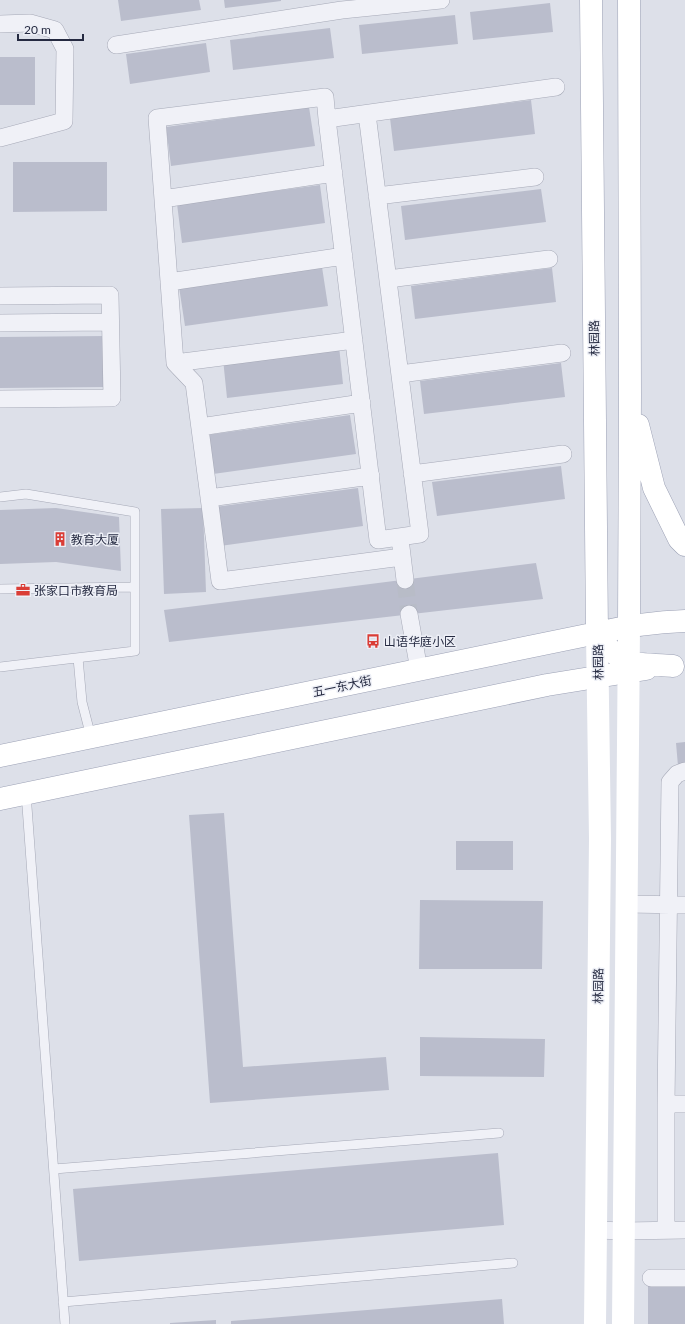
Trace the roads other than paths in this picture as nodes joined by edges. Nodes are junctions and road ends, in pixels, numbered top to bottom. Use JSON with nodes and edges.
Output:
{"nodes":[{"id":1,"x":441,"y":0,"type":"edge"},
{"id":2,"x":592,"y":0,"type":"edge"},
{"id":3,"x":629,"y":0,"type":"edge"},
{"id":4,"x":0,"y":24,"type":"edge"},
{"id":5,"x":116,"y":45,"type":"dead end"},
{"id":6,"x":556,"y":87,"type":"dead end"},
{"id":7,"x":367,"y":114,"type":"junction"},
{"id":8,"x":327,"y":119,"type":"junction"},
{"id":9,"x":0,"y":138,"type":"edge"},
{"id":10,"x":334,"y":173,"type":"junction"},
{"id":11,"x":535,"y":177,"type":"dead end"},
{"id":12,"x":377,"y":196,"type":"junction"},
{"id":13,"x":163,"y":199,"type":"junction"},
{"id":14,"x":344,"y":256,"type":"junction"},
{"id":15,"x":548,"y":259,"type":"dead end"},
{"id":16,"x":388,"y":279,"type":"junction"},
{"id":17,"x":169,"y":282,"type":"junction"},
{"id":18,"x":0,"y":296,"type":"edge"},
{"id":19,"x":110,"y":322,"type":"junction"},
{"id":20,"x":0,"y":323,"type":"edge"},
{"id":21,"x":354,"y":340,"type":"junction"},
{"id":22,"x":562,"y":353,"type":"dead end"},
{"id":23,"x":175,"y":363,"type":"junction"},
{"id":24,"x":400,"y":374,"type":"junction"},
{"id":25,"x":630,"y":394,"type":"junction"},
{"id":26,"x":0,"y":399,"type":"edge"},
{"id":27,"x":362,"y":403,"type":"junction"},
{"id":28,"x":200,"y":427,"type":"junction"},
{"id":29,"x":563,"y":454,"type":"dead end"},
{"id":30,"x":412,"y":474,"type":"junction"},
{"id":31,"x":370,"y":476,"type":"junction"},
{"id":32,"x":0,"y":497,"type":"edge"},
{"id":33,"x":209,"y":498,"type":"junction"},
{"id":34,"x":400,"y":537,"type":"junction"},
{"id":35,"x":685,"y":545,"type":"edge"},
{"id":36,"x":402,"y":557,"type":"junction"},
{"id":37,"x":405,"y":580,"type":"tunnel mouth"},
{"id":38,"x":135,"y":587,"type":"junction"},
{"id":39,"x":0,"y":590,"type":"edge"},
{"id":40,"x":409,"y":614,"type":"tunnel mouth"},
{"id":41,"x":685,"y":621,"type":"edge"},
{"id":42,"x":629,"y":626,"type":"junction"},
{"id":43,"x":597,"y":633,"type":"junction"},
{"id":44,"x":78,"y":658,"type":"junction"},
{"id":45,"x":679,"y":665,"type":"edge"},
{"id":46,"x":629,"y":666,"type":"junction"},
{"id":47,"x":0,"y":667,"type":"edge"},
{"id":48,"x":419,"y":670,"type":"junction"},
{"id":49,"x":598,"y":676,"type":"junction"},
{"id":50,"x":91,"y":738,"type":"junction"},
{"id":51,"x":0,"y":756,"type":"edge"},
{"id":52,"x":685,"y":771,"type":"edge"},
{"id":53,"x":26,"y":793,"type":"junction"},
{"id":54,"x":0,"y":799,"type":"edge"},
{"id":55,"x":627,"y":904,"type":"junction"},
{"id":56,"x":677,"y":905,"type":"edge"},
{"id":57,"x":666,"y":1104,"type":"junction"},
{"id":58,"x":685,"y":1104,"type":"edge"},
{"id":59,"x":499,"y":1133,"type":"dead end"},
{"id":60,"x":54,"y":1169,"type":"junction"},
{"id":61,"x":596,"y":1230,"type":"junction"},
{"id":62,"x":666,"y":1230,"type":"junction"},
{"id":63,"x":685,"y":1230,"type":"edge"},
{"id":64,"x":624,"y":1231,"type":"junction"},
{"id":65,"x":513,"y":1263,"type":"dead end"},
{"id":66,"x":651,"y":1278,"type":"dead end"},
{"id":67,"x":685,"y":1278,"type":"edge"},
{"id":68,"x":63,"y":1302,"type":"junction"},
{"id":69,"x":65,"y":1324,"type":"edge"},
{"id":70,"x":595,"y":1324,"type":"edge"},
{"id":71,"x":624,"y":1324,"type":"edge"}],
"edges":[{"from":1,"to":5,"type":"street"},
{"from":2,"to":43,"type":"main road","name":"林园路"},
{"from":3,"to":25,"type":"main road"},
{"from":4,"to":9,"type":"street"},
{"from":6,"to":7,"type":"street"},
{"from":7,"to":8,"type":"street"},
{"from":7,"to":12,"type":"street"},
{"from":8,"to":10,"type":"street"},
{"from":8,"to":13,"type":"street"},
{"from":10,"to":13,"type":"street"},
{"from":10,"to":14,"type":"street"},
{"from":11,"to":12,"type":"street"},
{"from":12,"to":16,"type":"street"},
{"from":13,"to":17,"type":"street"},
{"from":14,"to":17,"type":"street"},
{"from":14,"to":21,"type":"street"},
{"from":15,"to":16,"type":"street"},
{"from":16,"to":24,"type":"street"},
{"from":17,"to":23,"type":"street"},
{"from":18,"to":19,"type":"street"},
{"from":19,"to":20,"type":"street"},
{"from":19,"to":26,"type":"street"},
{"from":21,"to":23,"type":"street"},
{"from":21,"to":27,"type":"street"},
{"from":22,"to":24,"type":"street"},
{"from":23,"to":28,"type":"street"},
{"from":24,"to":30,"type":"street"},
{"from":25,"to":35,"type":"main road"},
{"from":25,"to":42,"type":"main road"},
{"from":27,"to":28,"type":"street"},
{"from":27,"to":31,"type":"street"},
{"from":28,"to":33,"type":"street"},
{"from":29,"to":30,"type":"street"},
{"from":30,"to":34,"type":"street"},
{"from":31,"to":33,"type":"street"},
{"from":31,"to":34,"type":"street"},
{"from":32,"to":38,"type":"lane"},
{"from":33,"to":36,"type":"street"},
{"from":34,"to":36,"type":"street"},
{"from":36,"to":37,"type":"street"},
{"from":38,"to":39,"type":"lane"},
{"from":38,"to":44,"type":"lane"},
{"from":40,"to":48,"type":"street"},
{"from":41,"to":42,"type":"main road","name":"五一东大街"},
{"from":42,"to":43,"type":"main road","name":"五一东大街"},
{"from":42,"to":46,"type":"main road"},
{"from":43,"to":46,"type":"main road"},
{"from":43,"to":48,"type":"main road","name":"五一东大街"},
{"from":43,"to":49,"type":"main road","name":"林园路"},
{"from":44,"to":47,"type":"lane"},
{"from":44,"to":50,"type":"lane"},
{"from":45,"to":46,"type":"main road"},
{"from":46,"to":49,"type":"main road"},
{"from":46,"to":55,"type":"main road"},
{"from":48,"to":50,"type":"main road","name":"五一东大街"},
{"from":49,"to":53,"type":"main road"},
{"from":49,"to":61,"type":"main road","name":"林园路"},
{"from":50,"to":51,"type":"main road","name":"五一东大街"},
{"from":52,"to":56,"type":"street"},
{"from":53,"to":54,"type":"main road"},
{"from":53,"to":60,"type":"lane"},
{"from":55,"to":56,"type":"street"},
{"from":55,"to":64,"type":"main road"},
{"from":56,"to":57,"type":"street"},
{"from":57,"to":58,"type":"street"},
{"from":57,"to":62,"type":"street"},
{"from":59,"to":60,"type":"lane"},
{"from":60,"to":68,"type":"lane"},
{"from":61,"to":64,"type":"street"},
{"from":61,"to":70,"type":"main road","name":"林园路"},
{"from":62,"to":63,"type":"street"},
{"from":62,"to":64,"type":"street"},
{"from":64,"to":71,"type":"main road"},
{"from":65,"to":68,"type":"lane"},
{"from":66,"to":67,"type":"street"},
{"from":68,"to":69,"type":"lane"}]}
